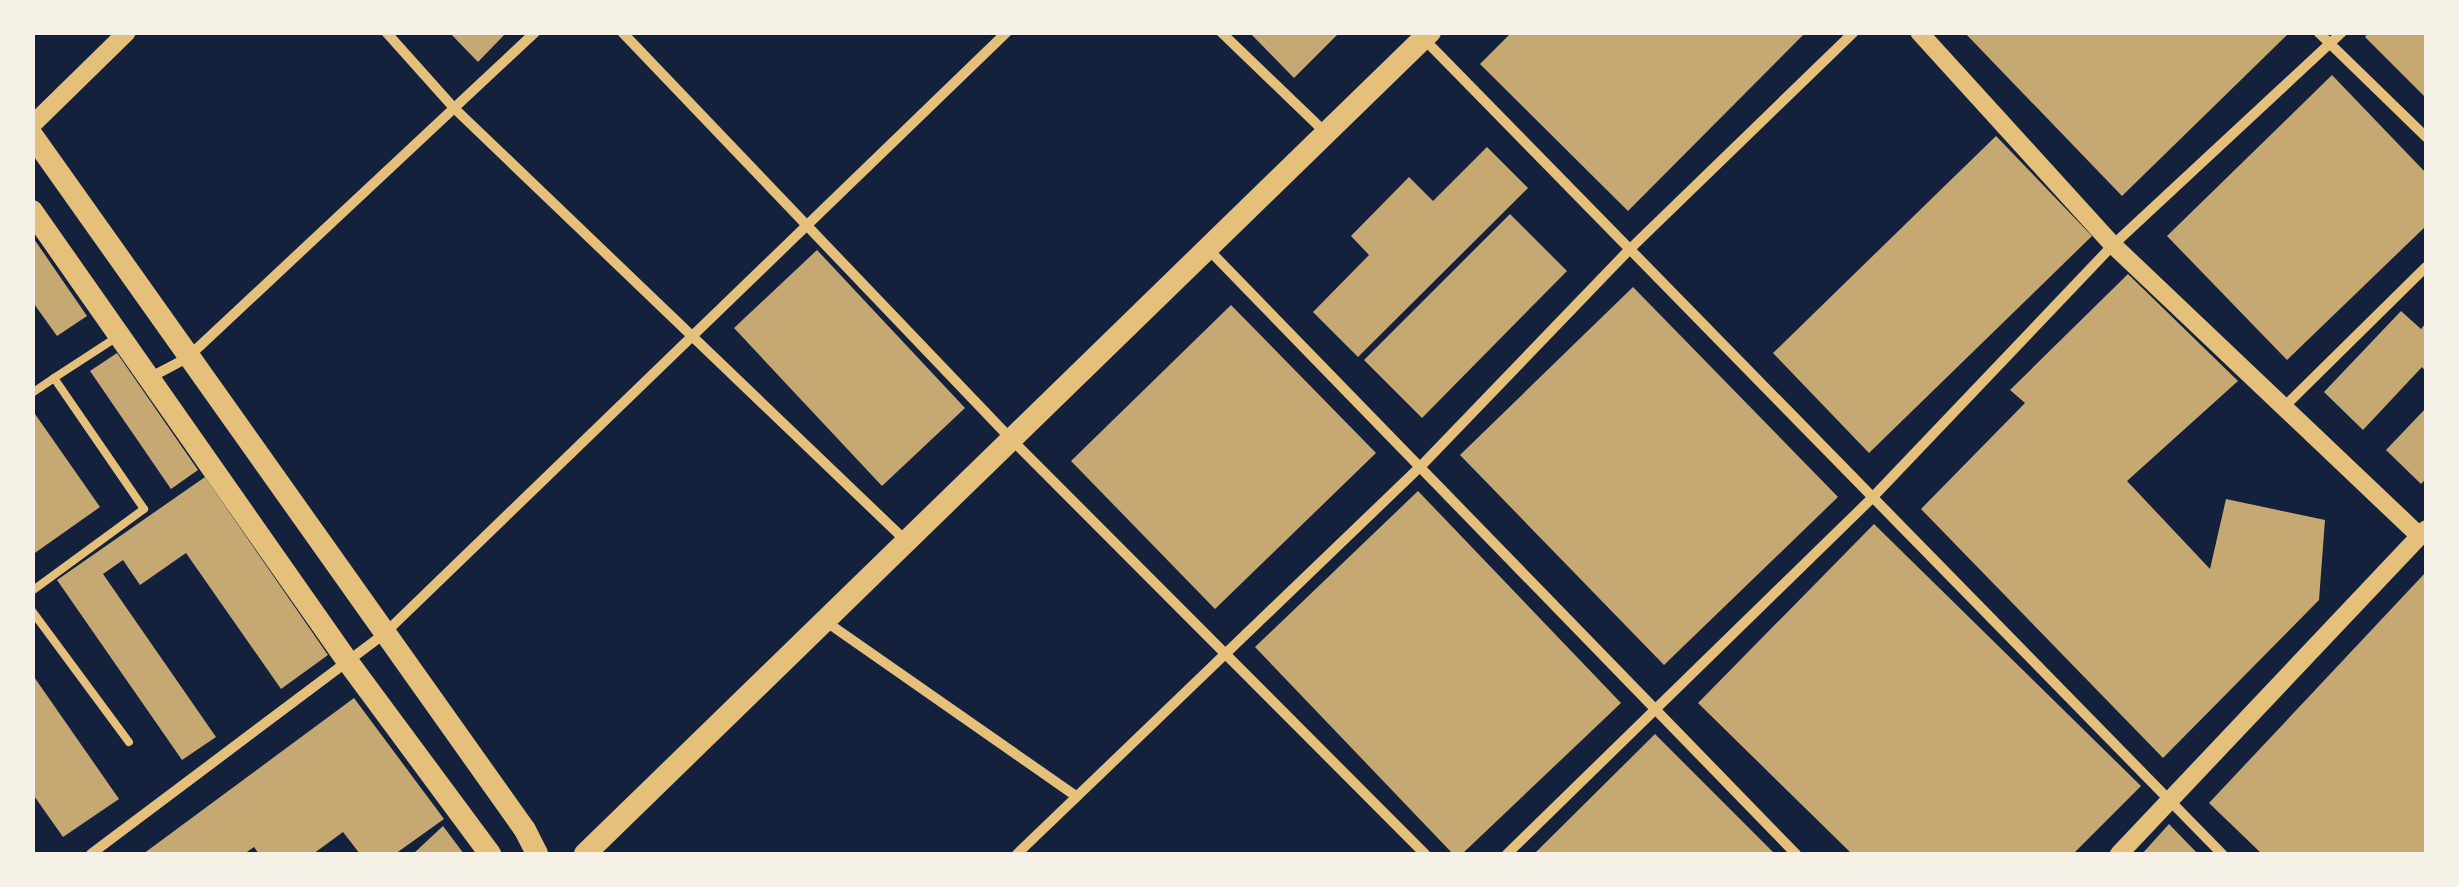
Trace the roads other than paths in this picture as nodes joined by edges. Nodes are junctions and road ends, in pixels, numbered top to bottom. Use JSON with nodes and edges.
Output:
{"nodes":[{"id":1,"x":127,"y":32,"type":"edge"},
{"id":2,"x":386,"y":32,"type":"edge"},
{"id":3,"x":535,"y":32,"type":"edge"},
{"id":4,"x":622,"y":32,"type":"edge"},
{"id":5,"x":1007,"y":32,"type":"edge"},
{"id":6,"x":1222,"y":32,"type":"edge"},
{"id":7,"x":1854,"y":32,"type":"edge"},
{"id":8,"x":1918,"y":32,"type":"edge"},
{"id":9,"x":2318,"y":32,"type":"edge"},
{"id":10,"x":2342,"y":32,"type":"edge"},
{"id":11,"x":1427,"y":36,"type":"edge"},
{"id":12,"x":2330,"y":45,"type":"junction"},
{"id":13,"x":454,"y":108,"type":"junction"},
{"id":14,"x":32,"y":125,"type":"edge"},
{"id":15,"x":1326,"y":133,"type":"junction"},
{"id":16,"x":32,"y":135,"type":"edge"},
{"id":17,"x":2426,"y":137,"type":"edge"},
{"id":18,"x":32,"y":212,"type":"edge"},
{"id":19,"x":807,"y":224,"type":"junction"},
{"id":20,"x":2113,"y":245,"type":"junction"},
{"id":21,"x":1208,"y":249,"type":"junction"},
{"id":22,"x":1630,"y":249,"type":"junction"},
{"id":23,"x":2426,"y":267,"type":"edge"},
{"id":24,"x":120,"y":335,"type":"junction"},
{"id":25,"x":691,"y":336,"type":"junction"},
{"id":26,"x":186,"y":358,"type":"junction"},
{"id":27,"x":54,"y":378,"type":"junction"},
{"id":28,"x":150,"y":378,"type":"junction"},
{"id":29,"x":32,"y":393,"type":"edge"},
{"id":30,"x":2284,"y":407,"type":"junction"},
{"id":31,"x":1011,"y":439,"type":"junction"},
{"id":32,"x":1422,"y":465,"type":"junction"},
{"id":33,"x":1872,"y":498,"type":"junction"},
{"id":34,"x":2423,"y":532,"type":"edge"},
{"id":35,"x":906,"y":541,"type":"junction"},
{"id":36,"x":32,"y":591,"type":"edge"},
{"id":37,"x":32,"y":611,"type":"edge"},
{"id":38,"x":824,"y":620,"type":"junction"},
{"id":39,"x":384,"y":634,"type":"junction"},
{"id":40,"x":1224,"y":655,"type":"junction"},
{"id":41,"x":348,"y":662,"type":"junction"},
{"id":42,"x":1651,"y":710,"type":"junction"},
{"id":43,"x":129,"y":742,"type":"dead end"},
{"id":44,"x":1077,"y":796,"type":"junction"},
{"id":45,"x":2170,"y":801,"type":"junction"},
{"id":46,"x":91,"y":854,"type":"edge"},
{"id":47,"x":490,"y":854,"type":"edge"},
{"id":48,"x":536,"y":854,"type":"edge"},
{"id":49,"x":585,"y":854,"type":"edge"},
{"id":50,"x":1016,"y":854,"type":"edge"},
{"id":51,"x":1425,"y":854,"type":"edge"},
{"id":52,"x":1506,"y":854,"type":"edge"},
{"id":53,"x":1796,"y":854,"type":"edge"},
{"id":54,"x":2119,"y":854,"type":"edge"},
{"id":55,"x":2222,"y":854,"type":"edge"}],
"edges":[{"from":1,"to":14,"type":"street"},
{"from":2,"to":13,"type":"street"},
{"from":3,"to":13,"type":"street"},
{"from":4,"to":19,"type":"street"},
{"from":5,"to":19,"type":"street"},
{"from":6,"to":15,"type":"street"},
{"from":7,"to":22,"type":"street"},
{"from":8,"to":20,"type":"street"},
{"from":9,"to":12,"type":"street"},
{"from":10,"to":12,"type":"street"},
{"from":11,"to":15,"type":"main road"},
{"from":11,"to":22,"type":"street"},
{"from":12,"to":17,"type":"street"},
{"from":12,"to":20,"type":"street"},
{"from":13,"to":25,"type":"street"},
{"from":13,"to":26,"type":"street"},
{"from":15,"to":21,"type":"main road"},
{"from":16,"to":26,"type":"main road"},
{"from":18,"to":24,"type":"main road"},
{"from":19,"to":25,"type":"street"},
{"from":19,"to":31,"type":"street"},
{"from":20,"to":30,"type":"street"},
{"from":20,"to":33,"type":"street"},
{"from":21,"to":31,"type":"main road"},
{"from":21,"to":32,"type":"street"},
{"from":22,"to":32,"type":"street"},
{"from":22,"to":33,"type":"street"},
{"from":23,"to":30,"type":"street"},
{"from":24,"to":27,"type":"lane"},
{"from":24,"to":28,"type":"main road"},
{"from":25,"to":35,"type":"street"},
{"from":25,"to":39,"type":"street"},
{"from":26,"to":28,"type":"street"},
{"from":26,"to":39,"type":"main road"},
{"from":27,"to":29,"type":"lane"},
{"from":27,"to":36,"type":"lane"},
{"from":28,"to":41,"type":"main road"},
{"from":30,"to":34,"type":"street"},
{"from":31,"to":35,"type":"main road"},
{"from":31,"to":40,"type":"street"},
{"from":32,"to":40,"type":"street"},
{"from":32,"to":42,"type":"street"},
{"from":33,"to":42,"type":"street"},
{"from":33,"to":45,"type":"street"},
{"from":34,"to":45,"type":"street"},
{"from":35,"to":38,"type":"main road"},
{"from":37,"to":43,"type":"lane"},
{"from":38,"to":44,"type":"street"},
{"from":38,"to":49,"type":"main road"},
{"from":39,"to":41,"type":"street"},
{"from":39,"to":48,"type":"main road"},
{"from":40,"to":44,"type":"street"},
{"from":40,"to":51,"type":"street"},
{"from":41,"to":46,"type":"street"},
{"from":41,"to":47,"type":"main road"},
{"from":42,"to":52,"type":"street"},
{"from":42,"to":53,"type":"street"},
{"from":44,"to":50,"type":"street"},
{"from":45,"to":54,"type":"street"},
{"from":45,"to":55,"type":"street"}]}
